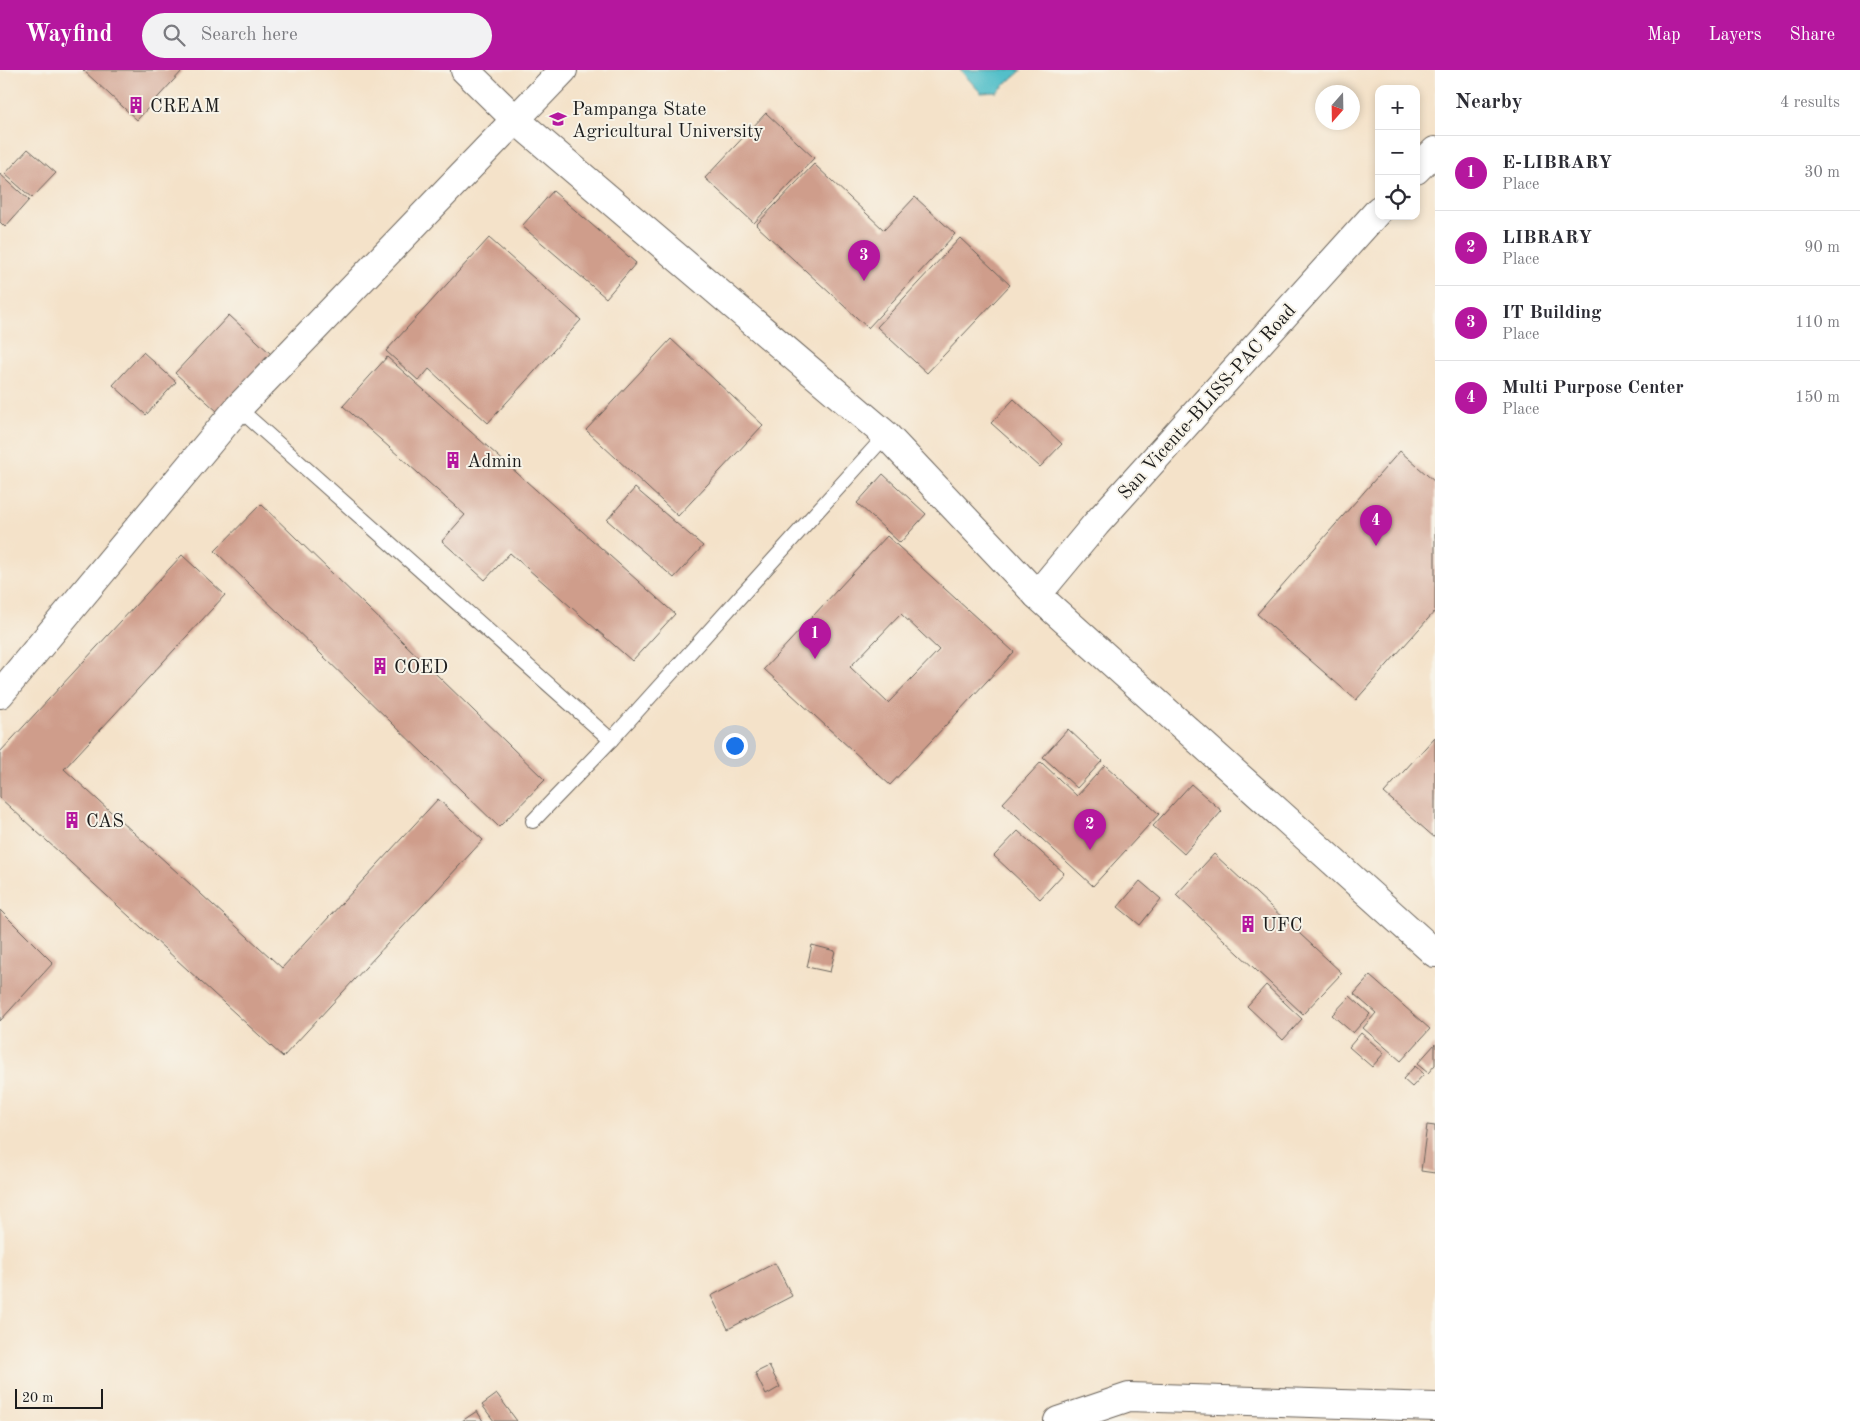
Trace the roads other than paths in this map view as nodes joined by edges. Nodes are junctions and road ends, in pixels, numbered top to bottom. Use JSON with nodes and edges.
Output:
{"nodes":[{"id":1,"x":465,"y":70,"type":"edge"},
{"id":2,"x":563,"y":70,"type":"edge"},
{"id":3,"x":516,"y":120,"type":"junction"},
{"id":4,"x":1435,"y":151,"type":"edge"},
{"id":5,"x":1420,"y":166,"type":"edge"},
{"id":6,"x":1375,"y":214,"type":"edge"},
{"id":7,"x":238,"y":408,"type":"junction"},
{"id":8,"x":886,"y":435,"type":"junction"},
{"id":9,"x":1038,"y":595,"type":"junction"},
{"id":10,"x":0,"y":694,"type":"edge"},
{"id":11,"x":611,"y":740,"type":"junction"},
{"id":12,"x":532,"y":821,"type":"dead end"},
{"id":13,"x":1435,"y":953,"type":"edge"},
{"id":14,"x":1435,"y":1407,"type":"edge"},
{"id":15,"x":1058,"y":1421,"type":"edge"}],
"edges":[{"from":1,"to":3,"type":"street"},
{"from":2,"to":3,"type":"street"},
{"from":3,"to":7,"type":"street"},
{"from":3,"to":8,"type":"street"},
{"from":4,"to":5,"type":"street"},
{"from":6,"to":9,"type":"street","name":"San Vicente-BLISS-PAC Road"},
{"from":7,"to":10,"type":"street"},
{"from":7,"to":11,"type":"lane"},
{"from":8,"to":9,"type":"street"},
{"from":8,"to":11,"type":"lane"},
{"from":9,"to":13,"type":"street"},
{"from":11,"to":12,"type":"lane"},
{"from":14,"to":15,"type":"street"}]}
